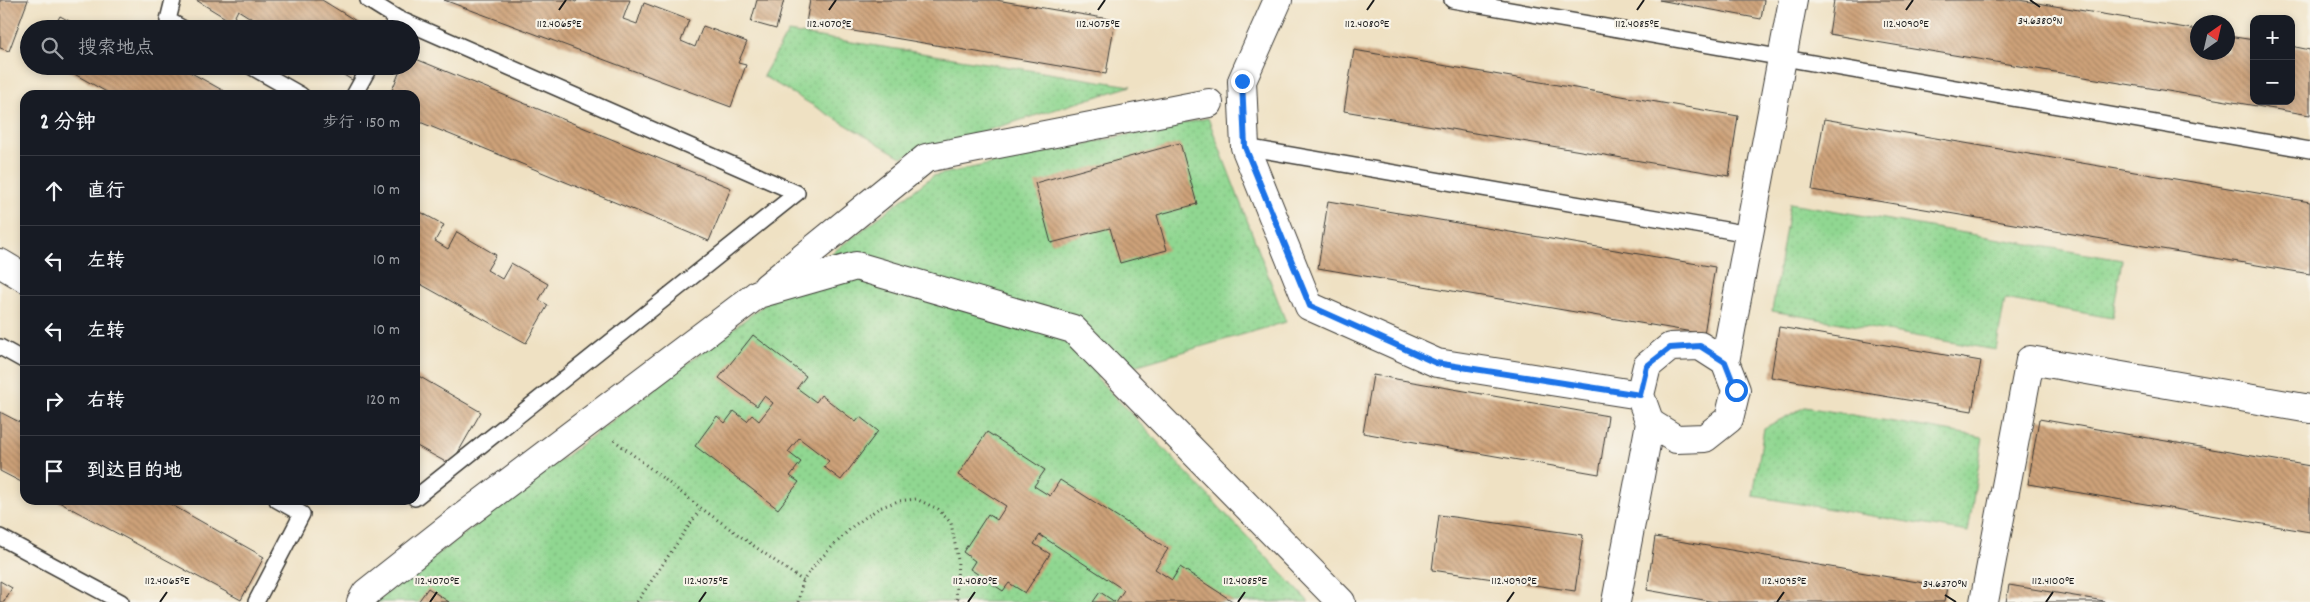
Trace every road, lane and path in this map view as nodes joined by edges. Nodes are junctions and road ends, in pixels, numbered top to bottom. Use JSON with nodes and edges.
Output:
{"nodes":[{"id":1,"x":172,"y":0,"type":"edge"},
{"id":2,"x":368,"y":0,"type":"edge"},
{"id":3,"x":1278,"y":0,"type":"edge"},
{"id":4,"x":1452,"y":0,"type":"edge"},
{"id":5,"x":1793,"y":0,"type":"edge"},
{"id":6,"x":168,"y":20,"type":"edge"},
{"id":7,"x":391,"y":20,"type":"edge"},
{"id":8,"x":420,"y":34,"type":"edge"},
{"id":9,"x":1782,"y":58,"type":"junction"},
{"id":10,"x":266,"y":75,"type":"edge"},
{"id":11,"x":365,"y":75,"type":"edge"},
{"id":12,"x":292,"y":90,"type":"edge"},
{"id":13,"x":357,"y":90,"type":"edge"},
{"id":14,"x":1209,"y":103,"type":"dead end"},
{"id":15,"x":1245,"y":147,"type":"junction"},
{"id":16,"x":2310,"y":150,"type":"edge"},
{"id":17,"x":1749,"y":234,"type":"junction"},
{"id":18,"x":0,"y":263,"type":"edge"},
{"id":19,"x":20,"y":275,"type":"edge"},
{"id":20,"x":758,"y":294,"type":"junction"},
{"id":21,"x":0,"y":347,"type":"edge"},
{"id":22,"x":20,"y":358,"type":"edge"},
{"id":23,"x":1725,"y":362,"type":"junction"},
{"id":24,"x":1640,"y":395,"type":"junction"},
{"id":25,"x":2310,"y":409,"type":"edge"},
{"id":26,"x":590,"y":421,"type":"junction"},
{"id":27,"x":1650,"y":423,"type":"junction"},
{"id":28,"x":420,"y":494,"type":"edge"},
{"id":29,"x":286,"y":505,"type":"edge"},
{"id":30,"x":701,"y":508,"type":"junction"},
{"id":31,"x":0,"y":537,"type":"edge"},
{"id":32,"x":803,"y":581,"type":"junction"},
{"id":33,"x":957,"y":601,"type":"edge"},
{"id":34,"x":121,"y":602,"type":"edge"},
{"id":35,"x":256,"y":602,"type":"edge"},
{"id":36,"x":361,"y":602,"type":"edge"},
{"id":37,"x":637,"y":602,"type":"edge"},
{"id":38,"x":798,"y":602,"type":"edge"},
{"id":39,"x":964,"y":602,"type":"edge"},
{"id":40,"x":1341,"y":602,"type":"edge"},
{"id":41,"x":1616,"y":602,"type":"edge"},
{"id":42,"x":1984,"y":602,"type":"edge"}],
"edges":[{"from":1,"to":6,"type":"lane"},
{"from":2,"to":7,"type":"lane"},
{"from":3,"to":15,"type":"street"},
{"from":4,"to":9,"type":"lane"},
{"from":5,"to":9,"type":"street"},
{"from":8,"to":28,"type":"lane"},
{"from":9,"to":16,"type":"lane"},
{"from":9,"to":17,"type":"street"},
{"from":10,"to":12,"type":"lane"},
{"from":11,"to":13,"type":"lane"},
{"from":14,"to":20,"type":"street"},
{"from":15,"to":17,"type":"lane"},
{"from":15,"to":24,"type":"street"},
{"from":17,"to":23,"type":"street"},
{"from":18,"to":19,"type":"street"},
{"from":20,"to":26,"type":"street"},
{"from":20,"to":40,"type":"street"},
{"from":21,"to":22,"type":"lane"},
{"from":23,"to":24,"type":"street"},
{"from":23,"to":27,"type":"street"},
{"from":24,"to":27,"type":"street"},
{"from":25,"to":42,"type":"street"},
{"from":26,"to":30,"type":"path"},
{"from":26,"to":36,"type":"street"},
{"from":27,"to":41,"type":"street"},
{"from":29,"to":35,"type":"lane"},
{"from":30,"to":32,"type":"path"},
{"from":30,"to":37,"type":"path"},
{"from":31,"to":34,"type":"lane"},
{"from":32,"to":33,"type":"path"},
{"from":32,"to":38,"type":"path"},
{"from":33,"to":39,"type":"path"}]}
